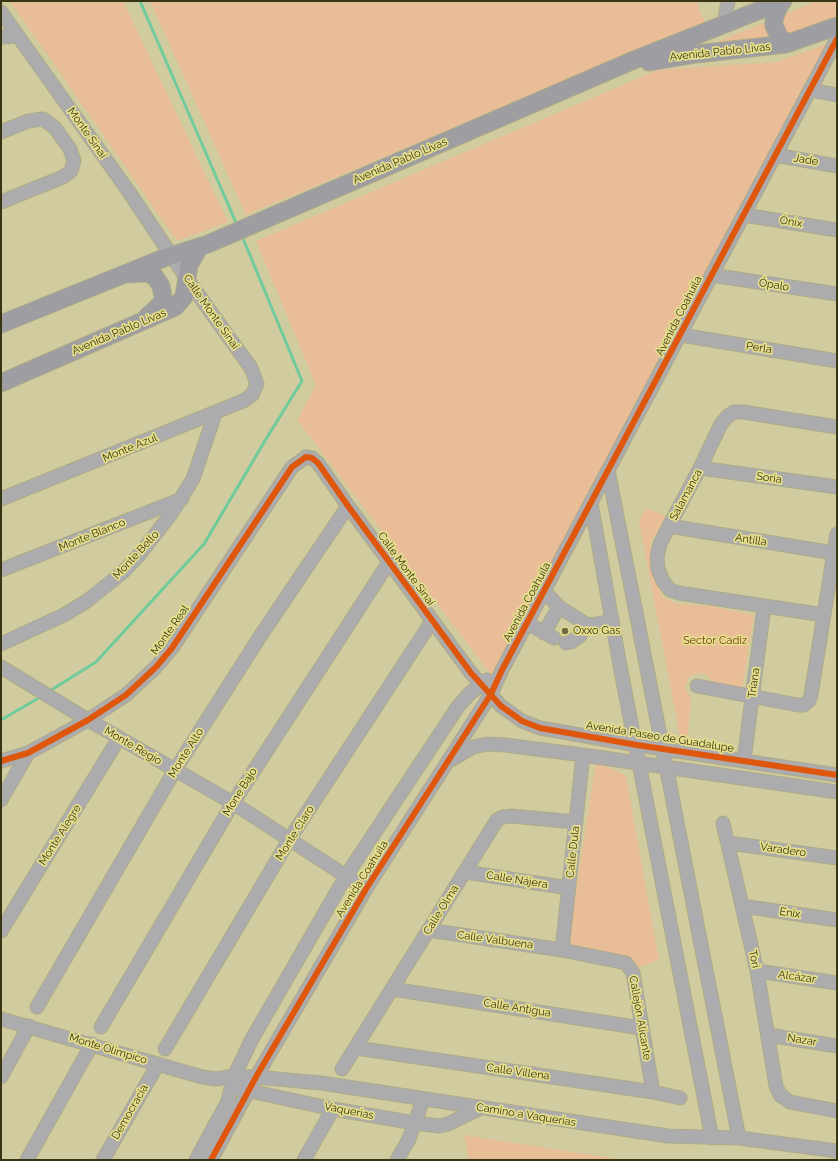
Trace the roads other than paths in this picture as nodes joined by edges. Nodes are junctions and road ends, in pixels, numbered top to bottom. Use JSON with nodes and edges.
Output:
{"nodes":[{"id":1,"x":728,"y":1,"type":"edge"},
{"id":2,"x":782,"y":2,"type":"edge"},
{"id":3,"x":1,"y":12,"type":"edge"},
{"id":4,"x":724,"y":24,"type":"junction"},
{"id":5,"x":837,"y":26,"type":"edge"},
{"id":6,"x":18,"y":36,"type":"junction"},
{"id":7,"x":1,"y":37,"type":"edge"},
{"id":8,"x":837,"y":40,"type":"edge"},
{"id":9,"x":786,"y":44,"type":"junction"},
{"id":10,"x":601,"y":74,"type":"junction"},
{"id":11,"x":810,"y":90,"type":"junction"},
{"id":12,"x":837,"y":95,"type":"edge"},
{"id":13,"x":1,"y":132,"type":"edge"},
{"id":14,"x":776,"y":155,"type":"junction"},
{"id":15,"x":837,"y":166,"type":"edge"},
{"id":16,"x":1,"y":202,"type":"edge"},
{"id":17,"x":744,"y":215,"type":"junction"},
{"id":18,"x":837,"y":230,"type":"edge"},
{"id":19,"x":204,"y":246,"type":"junction"},
{"id":20,"x":172,"y":255,"type":"junction"},
{"id":21,"x":122,"y":275,"type":"junction"},
{"id":22,"x":711,"y":275,"type":"junction"},
{"id":23,"x":187,"y":279,"type":"junction"},
{"id":24,"x":837,"y":294,"type":"edge"},
{"id":25,"x":139,"y":323,"type":"junction"},
{"id":26,"x":1,"y":324,"type":"edge"},
{"id":27,"x":681,"y":335,"type":"junction"},
{"id":28,"x":837,"y":361,"type":"edge"},
{"id":29,"x":1,"y":383,"type":"edge"},
{"id":30,"x":256,"y":390,"type":"joint"},
{"id":31,"x":215,"y":414,"type":"junction"},
{"id":32,"x":837,"y":427,"type":"edge"},
{"id":33,"x":306,"y":457,"type":"joint"},
{"id":34,"x":700,"y":468,"type":"junction"},
{"id":35,"x":608,"y":470,"type":"junction"},
{"id":36,"x":837,"y":488,"type":"edge"},
{"id":37,"x":182,"y":498,"type":"junction"},
{"id":38,"x":1,"y":499,"type":"edge"},
{"id":39,"x":591,"y":503,"type":"junction"},
{"id":40,"x":348,"y":506,"type":"junction"},
{"id":41,"x":669,"y":526,"type":"junction"},
{"id":42,"x":837,"y":534,"type":"edge"},
{"id":43,"x":834,"y":553,"type":"junction"},
{"id":44,"x":390,"y":562,"type":"junction"},
{"id":45,"x":1,"y":570,"type":"edge"},
{"id":46,"x":544,"y":591,"type":"junction"},
{"id":47,"x":559,"y":607,"type":"junction"},
{"id":48,"x":764,"y":607,"type":"junction"},
{"id":49,"x":824,"y":615,"type":"junction"},
{"id":50,"x":432,"y":621,"type":"junction"},
{"id":51,"x":612,"y":621,"type":"junction"},
{"id":52,"x":527,"y":623,"type":"junction"},
{"id":53,"x":586,"y":624,"type":"junction"},
{"id":54,"x":566,"y":643,"type":"dead end"},
{"id":55,"x":1,"y":644,"type":"edge"},
{"id":56,"x":1,"y":667,"type":"edge"},
{"id":57,"x":502,"y":670,"type":"junction"},
{"id":58,"x":481,"y":684,"type":"junction"},
{"id":59,"x":697,"y":686,"type":"dead end"},
{"id":60,"x":491,"y":694,"type":"junction"},
{"id":61,"x":752,"y":697,"type":"junction"},
{"id":62,"x":88,"y":720,"type":"junction"},
{"id":63,"x":119,"y":738,"type":"junction"},
{"id":64,"x":637,"y":745,"type":"junction"},
{"id":65,"x":663,"y":748,"type":"junction"},
{"id":66,"x":28,"y":753,"type":"junction"},
{"id":67,"x":583,"y":754,"type":"junction"},
{"id":68,"x":744,"y":760,"type":"junction"},
{"id":69,"x":1,"y":761,"type":"edge"},
{"id":70,"x":640,"y":763,"type":"junction"},
{"id":71,"x":446,"y":764,"type":"junction"},
{"id":72,"x":667,"y":767,"type":"junction"},
{"id":73,"x":175,"y":770,"type":"junction"},
{"id":74,"x":837,"y":774,"type":"edge"},
{"id":75,"x":837,"y":792,"type":"edge"},
{"id":76,"x":1,"y":800,"type":"edge"},
{"id":77,"x":232,"y":803,"type":"junction"},
{"id":78,"x":576,"y":822,"type":"junction"},
{"id":79,"x":724,"y":823,"type":"dead end"},
{"id":80,"x":289,"y":840,"type":"junction"},
{"id":81,"x":729,"y":843,"type":"junction"},
{"id":82,"x":837,"y":858,"type":"edge"},
{"id":83,"x":465,"y":872,"type":"junction"},
{"id":84,"x":346,"y":876,"type":"junction"},
{"id":85,"x":569,"y":888,"type":"junction"},
{"id":86,"x":366,"y":889,"type":"junction"},
{"id":87,"x":742,"y":906,"type":"junction"},
{"id":88,"x":837,"y":920,"type":"edge"},
{"id":89,"x":428,"y":930,"type":"junction"},
{"id":90,"x":1,"y":931,"type":"edge"},
{"id":91,"x":562,"y":950,"type":"junction"},
{"id":92,"x":757,"y":971,"type":"junction"},
{"id":93,"x":837,"y":983,"type":"edge"},
{"id":94,"x":392,"y":989,"type":"junction"},
{"id":95,"x":37,"y":1007,"type":"dead end"},
{"id":96,"x":1,"y":1019,"type":"edge"},
{"id":97,"x":29,"y":1026,"type":"junction"},
{"id":98,"x":101,"y":1027,"type":"dead end"},
{"id":99,"x":641,"y":1028,"type":"junction"},
{"id":100,"x":768,"y":1035,"type":"junction"},
{"id":101,"x":92,"y":1044,"type":"junction"},
{"id":102,"x":837,"y":1046,"type":"edge"},
{"id":103,"x":356,"y":1048,"type":"junction"},
{"id":104,"x":165,"y":1049,"type":"dead end"},
{"id":105,"x":158,"y":1064,"type":"junction"},
{"id":106,"x":342,"y":1069,"type":"dead end"},
{"id":107,"x":1,"y":1077,"type":"edge"},
{"id":108,"x":256,"y":1077,"type":"junction"},
{"id":109,"x":216,"y":1079,"type":"joint"},
{"id":110,"x":233,"y":1082,"type":"junction"},
{"id":111,"x":248,"y":1090,"type":"junction"},
{"id":112,"x":653,"y":1092,"type":"junction"},
{"id":113,"x":680,"y":1098,"type":"dead end"},
{"id":114,"x":423,"y":1100,"type":"junction"},
{"id":115,"x":481,"y":1108,"type":"junction"},
{"id":116,"x":333,"y":1109,"type":"junction"},
{"id":117,"x":837,"y":1111,"type":"edge"},
{"id":118,"x":415,"y":1123,"type":"junction"},
{"id":119,"x":712,"y":1138,"type":"junction"},
{"id":120,"x":739,"y":1138,"type":"junction"},
{"id":121,"x":837,"y":1151,"type":"edge"},
{"id":122,"x":27,"y":1160,"type":"edge"},
{"id":123,"x":103,"y":1160,"type":"edge"},
{"id":124,"x":196,"y":1160,"type":"edge"},
{"id":125,"x":211,"y":1160,"type":"edge"},
{"id":126,"x":304,"y":1160,"type":"edge"},
{"id":127,"x":397,"y":1160,"type":"edge"}],
"edges":[{"from":1,"to":4,"type":"street"},
{"from":2,"to":4,"type":"main road","name":"Avenida Pablo Livas"},
{"from":2,"to":9,"type":"main road"},
{"from":3,"to":6,"type":"street","name":"Monte Sinaí"},
{"from":4,"to":10,"type":"main road","name":"Avenida Pablo Livas"},
{"from":5,"to":9,"type":"main road","name":"Avenida Pablo Livas"},
{"from":6,"to":7,"type":"street"},
{"from":6,"to":20,"type":"street","name":"Monte Sinaí"},
{"from":8,"to":11,"type":"street","name":"Avenida Coahuila"},
{"from":9,"to":10,"type":"main road","name":"Avenida Pablo Livas"},
{"from":10,"to":19,"type":"main road","name":"Avenida Pablo Livas"},
{"from":11,"to":12,"type":"street"},
{"from":11,"to":14,"type":"street","name":"Avenida Coahuila"},
{"from":13,"to":16,"type":"street"},
{"from":14,"to":15,"type":"street","name":"Jade"},
{"from":14,"to":17,"type":"street","name":"Avenida Coahuila"},
{"from":17,"to":18,"type":"street","name":"Ónix"},
{"from":17,"to":22,"type":"street","name":"Avenida Coahuila"},
{"from":19,"to":20,"type":"main road","name":"Avenida Pablo Livas"},
{"from":19,"to":23,"type":"main road","name":"Avenida Pablo Livas"},
{"from":20,"to":21,"type":"main road","name":"Avenida Pablo Livas"},
{"from":20,"to":23,"type":"street","name":"Calle Monte Sinaí"},
{"from":21,"to":25,"type":"main road"},
{"from":21,"to":26,"type":"main road","name":"Avenida Pablo Livas"},
{"from":22,"to":24,"type":"street","name":"Ópalo"},
{"from":22,"to":27,"type":"street","name":"Avenida Coahuila"},
{"from":23,"to":25,"type":"main road","name":"Avenida Pablo Livas"},
{"from":23,"to":30,"type":"street","name":"Calle Monte Sinaí"},
{"from":25,"to":29,"type":"main road","name":"Avenida Pablo Livas"},
{"from":27,"to":28,"type":"street","name":"Perla"},
{"from":27,"to":35,"type":"street","name":"Avenida Coahuila"},
{"from":30,"to":31,"type":"street","name":"Monte Azul"},
{"from":31,"to":37,"type":"street","name":"Monte Bello"},
{"from":31,"to":38,"type":"street","name":"Monte Azul"},
{"from":32,"to":34,"type":"street","name":"Salamanca"},
{"from":33,"to":40,"type":"street","name":"Calle Monte Sinaí"},
{"from":33,"to":62,"type":"street","name":"Monte Real"},
{"from":34,"to":36,"type":"street","name":"Soria"},
{"from":34,"to":41,"type":"street","name":"Salamanca"},
{"from":35,"to":39,"type":"street","name":"Avenida Coahuila"},
{"from":35,"to":65,"type":"street","name":"Avenida Paseo de Guadalupe"},
{"from":37,"to":45,"type":"street","name":"Monte Blanco"},
{"from":37,"to":55,"type":"street","name":"Monte Bello"},
{"from":39,"to":46,"type":"street","name":"Avenida Coahuila"},
{"from":39,"to":51,"type":"street","name":"Avenida Paseo de Guadalupe"},
{"from":40,"to":44,"type":"street","name":"Calle Monte Sinaí"},
{"from":40,"to":73,"type":"street","name":"Monte Alto"},
{"from":41,"to":43,"type":"street","name":"Antilla"},
{"from":41,"to":48,"type":"street","name":"Salamanca"},
{"from":42,"to":43,"type":"street"},
{"from":43,"to":49,"type":"street"},
{"from":44,"to":50,"type":"street","name":"Calle Monte Sinaí"},
{"from":44,"to":77,"type":"street","name":"Mone Bajo"},
{"from":46,"to":47,"type":"street"},
{"from":46,"to":52,"type":"street","name":"Avenida Coahuila"},
{"from":47,"to":52,"type":"street"},
{"from":47,"to":53,"type":"street"},
{"from":48,"to":49,"type":"street","name":"Salamanca"},
{"from":48,"to":61,"type":"street","name":"Triana"},
{"from":49,"to":61,"type":"street"},
{"from":50,"to":58,"type":"street","name":"Calle Monte Sinaí"},
{"from":50,"to":80,"type":"street","name":"Monte Claro"},
{"from":51,"to":53,"type":"street"},
{"from":51,"to":64,"type":"street","name":"Avenida Paseo de Guadalupe"},
{"from":52,"to":57,"type":"street","name":"Avenida Coahuila"},
{"from":53,"to":54,"type":"street"},
{"from":56,"to":62,"type":"street","name":"Monte Regio"},
{"from":57,"to":58,"type":"street","name":"Avenida Coahuila"},
{"from":57,"to":60,"type":"street","name":"Avenida Coahuila"},
{"from":58,"to":60,"type":"street","name":"Calle Monte Sinaí"},
{"from":58,"to":84,"type":"street","name":"Avenida Coahuila"},
{"from":59,"to":61,"type":"street"},
{"from":60,"to":64,"type":"street","name":"Avenida Paseo de Guadalupe"},
{"from":60,"to":71,"type":"street","name":"Avenida Coahuila"},
{"from":61,"to":68,"type":"street","name":"Triana"},
{"from":62,"to":63,"type":"street","name":"Monte Regio"},
{"from":62,"to":66,"type":"street","name":"Monte Real"},
{"from":63,"to":73,"type":"street","name":"Monte Regio"},
{"from":63,"to":90,"type":"street","name":"Monte Alegre"},
{"from":64,"to":65,"type":"street","name":"Avenida Paseo de Guadalupe"},
{"from":64,"to":70,"type":"street","name":"Avenida Paseo de Guadalupe"},
{"from":65,"to":68,"type":"street","name":"Avenida Paseo de Guadalupe"},
{"from":65,"to":72,"type":"street","name":"Avenida Paseo de Guadalupe"},
{"from":66,"to":69,"type":"street","name":"Monte Real"},
{"from":66,"to":76,"type":"street"},
{"from":67,"to":70,"type":"street"},
{"from":67,"to":71,"type":"street"},
{"from":67,"to":78,"type":"street","name":"Calle Dula"},
{"from":68,"to":74,"type":"street","name":"Avenida Paseo de Guadalupe"},
{"from":70,"to":72,"type":"street"},
{"from":70,"to":119,"type":"street","name":"Avenida Paseo de Guadalupe"},
{"from":71,"to":86,"type":"street","name":"Avenida Coahuila"},
{"from":72,"to":75,"type":"street"},
{"from":72,"to":120,"type":"street","name":"Avenida Paseo de Guadalupe"},
{"from":73,"to":77,"type":"street","name":"Monte Regio"},
{"from":73,"to":95,"type":"street","name":"Monte Alto"},
{"from":77,"to":80,"type":"street","name":"Monte Regio"},
{"from":77,"to":98,"type":"street","name":"Mone Bajo"},
{"from":78,"to":83,"type":"street","name":"Calle Olma"},
{"from":78,"to":85,"type":"street","name":"Calle Dula"},
{"from":79,"to":81,"type":"street","name":"Tori"},
{"from":80,"to":84,"type":"street","name":"Monte Regio"},
{"from":80,"to":104,"type":"street","name":"Monte Claro"},
{"from":81,"to":82,"type":"street","name":"Varadero"},
{"from":81,"to":87,"type":"street","name":"Tori"},
{"from":83,"to":85,"type":"street","name":"Calle Nájera"},
{"from":83,"to":89,"type":"street","name":"Calle Olma"},
{"from":84,"to":86,"type":"street","name":"Monte Regio"},
{"from":84,"to":110,"type":"street","name":"Avenida Coahuila"},
{"from":85,"to":91,"type":"street","name":"Calle Dula"},
{"from":86,"to":108,"type":"street","name":"Avenida Coahuila"},
{"from":87,"to":88,"type":"street","name":"Enix"},
{"from":87,"to":92,"type":"street","name":"Tori"},
{"from":89,"to":91,"type":"street","name":"Calle Valbuena"},
{"from":89,"to":94,"type":"street","name":"Calle Olma"},
{"from":91,"to":99,"type":"street","name":"Callejón Alicante"},
{"from":92,"to":93,"type":"street","name":"Alcázar"},
{"from":92,"to":100,"type":"street","name":"Tori"},
{"from":94,"to":99,"type":"street","name":"Calle Antigua"},
{"from":94,"to":103,"type":"street","name":"Calle Olma"},
{"from":96,"to":97,"type":"street","name":"Monte Olimpico"},
{"from":97,"to":101,"type":"street","name":"Monte Olimpico"},
{"from":97,"to":107,"type":"street"},
{"from":99,"to":112,"type":"street","name":"Callejón Alicante"},
{"from":100,"to":102,"type":"street","name":"Nazar"},
{"from":100,"to":117,"type":"street","name":"Tori"},
{"from":101,"to":105,"type":"street","name":"Monte Olimpico"},
{"from":101,"to":122,"type":"street"},
{"from":103,"to":106,"type":"street","name":"Calle Olma"},
{"from":103,"to":112,"type":"street","name":"Calle Villena"},
{"from":105,"to":109,"type":"street","name":"Monte Olimpico"},
{"from":105,"to":123,"type":"street","name":"Democracia"},
{"from":108,"to":110,"type":"street","name":"Camino a Vaquerias"},
{"from":108,"to":111,"type":"street","name":"Avenida Coahuila"},
{"from":108,"to":114,"type":"street","name":"Camino a Vaquerias"},
{"from":109,"to":110,"type":"street","name":"Vaquerias"},
{"from":110,"to":111,"type":"street","name":"Vaquerias"},
{"from":110,"to":124,"type":"street","name":"Avenida Coahuila"},
{"from":111,"to":116,"type":"street","name":"Vaquerias"},
{"from":111,"to":125,"type":"street","name":"Avenida Coahuila"},
{"from":112,"to":113,"type":"street","name":"Calle Villena"},
{"from":114,"to":115,"type":"street","name":"Camino a Vaquerias"},
{"from":114,"to":118,"type":"street"},
{"from":115,"to":118,"type":"street","name":"Vaquerias"},
{"from":115,"to":119,"type":"street","name":"Camino a Vaquerias"},
{"from":116,"to":118,"type":"street","name":"Vaquerias"},
{"from":116,"to":126,"type":"street"},
{"from":118,"to":127,"type":"street"},
{"from":119,"to":120,"type":"street","name":"Camino a Vaquerias"},
{"from":120,"to":121,"type":"street","name":"Camino a Vaquerias"}]}
